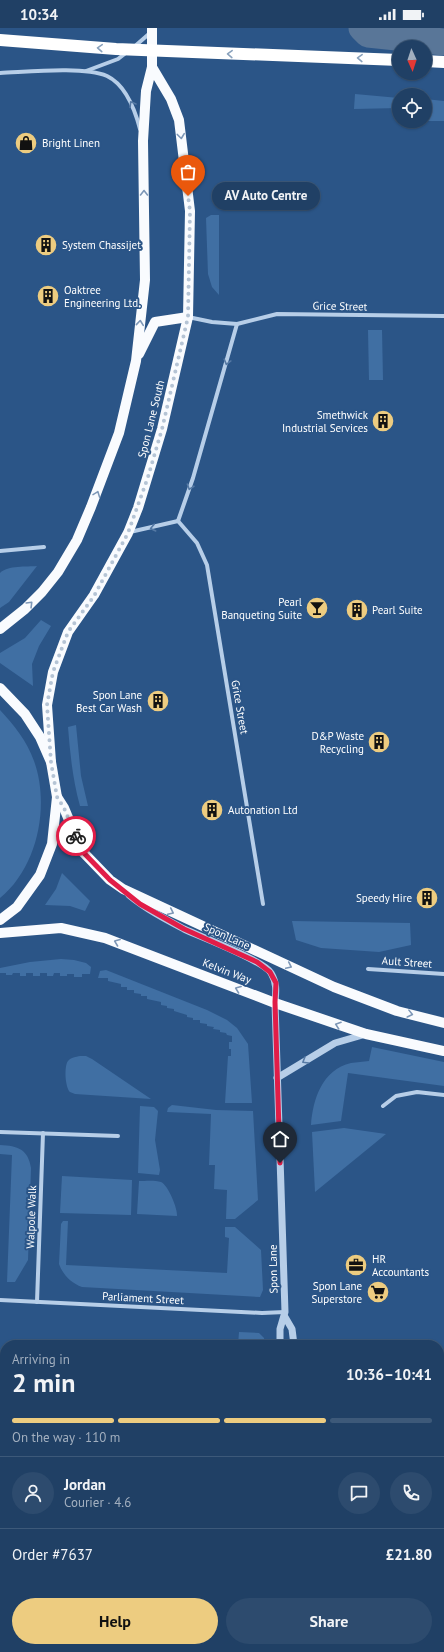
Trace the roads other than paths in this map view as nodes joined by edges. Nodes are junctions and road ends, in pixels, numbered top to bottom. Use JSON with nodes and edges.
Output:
{"nodes":[{"id":1,"x":152,"y":29,"type":"edge"},
{"id":2,"x":0,"y":40,"type":"edge"},
{"id":3,"x":392,"y":60,"type":"edge"},
{"id":4,"x":432,"y":61,"type":"edge"},
{"id":5,"x":444,"y":62,"type":"edge"},
{"id":6,"x":152,"y":67,"type":"junction"},
{"id":7,"x":86,"y":71,"type":"junction"},
{"id":8,"x":0,"y":73,"type":"edge"},
{"id":9,"x":143,"y":141,"type":"junction"},
{"id":10,"x":444,"y":316,"type":"edge"},
{"id":11,"x":188,"y":317,"type":"junction"},
{"id":12,"x":237,"y":324,"type":"junction"},
{"id":13,"x":136,"y":361,"type":"junction"},
{"id":14,"x":178,"y":521,"type":"junction"},
{"id":15,"x":128,"y":533,"type":"junction"},
{"id":16,"x":44,"y":547,"type":"dead end"},
{"id":17,"x":0,"y":551,"type":"edge"},
{"id":18,"x":0,"y":629,"type":"edge"},
{"id":19,"x":0,"y":688,"type":"edge"},
{"id":20,"x":51,"y":762,"type":"junction"},
{"id":21,"x":57,"y":797,"type":"junction"},
{"id":22,"x":123,"y":889,"type":"junction"},
{"id":23,"x":263,"y":904,"type":"dead end"},
{"id":24,"x":0,"y":920,"type":"edge"},
{"id":25,"x":0,"y":933,"type":"edge"},
{"id":26,"x":368,"y":968,"type":"dead end"},
{"id":27,"x":444,"y":974,"type":"edge"},
{"id":28,"x":275,"y":1002,"type":"junction"},
{"id":29,"x":444,"y":1023,"type":"edge"},
{"id":30,"x":366,"y":1034,"type":"junction"},
{"id":31,"x":444,"y":1051,"type":"edge"},
{"id":32,"x":277,"y":1078,"type":"junction"},
{"id":33,"x":444,"y":1095,"type":"edge"},
{"id":34,"x":384,"y":1106,"type":"dead end"},
{"id":35,"x":0,"y":1132,"type":"edge"},
{"id":36,"x":43,"y":1133,"type":"junction"},
{"id":37,"x":118,"y":1136,"type":"dead end"},
{"id":38,"x":0,"y":1300,"type":"edge"},
{"id":39,"x":37,"y":1302,"type":"junction"},
{"id":40,"x":285,"y":1314,"type":"junction"},
{"id":41,"x":280,"y":1340,"type":"edge"},
{"id":42,"x":293,"y":1340,"type":"edge"},
{"id":43,"x":0,"y":1652,"type":"edge"},
{"id":44,"x":7,"y":1652,"type":"edge"}],
"edges":[{"from":1,"to":6,"type":"main road"},
{"from":1,"to":7,"type":"street"},
{"from":3,"to":2,"type":"highway","one_way":true,"bridge":true},
{"from":4,"to":5,"type":"highway"},
{"from":6,"to":9,"type":"main road"},
{"from":6,"to":11,"type":"main road","name":"Spon Lane South","one_way":true},
{"from":7,"to":8,"type":"street"},
{"from":9,"to":7,"type":"street","one_way":true},
{"from":13,"to":9,"type":"main road","one_way":true},
{"from":10,"to":12,"type":"street","name":"Grice Street"},
{"from":11,"to":12,"type":"street","name":"Grice Street"},
{"from":11,"to":13,"type":"main road"},
{"from":11,"to":15,"type":"main road","name":"Spon Lane South"},
{"from":12,"to":14,"type":"street","one_way":true},
{"from":18,"to":13,"type":"main road","one_way":true},
{"from":14,"to":15,"type":"street","one_way":true},
{"from":14,"to":23,"type":"street","name":"Grice Street"},
{"from":15,"to":20,"type":"main road","name":"Spon Lane South"},
{"from":16,"to":17,"type":"street"},
{"from":19,"to":20,"type":"main road"},
{"from":20,"to":21,"type":"main road"},
{"from":21,"to":22,"type":"main road"},
{"from":21,"to":24,"type":"main road"},
{"from":22,"to":28,"type":"street","name":"Spon Lane"},
{"from":22,"to":29,"type":"main road","one_way":true},
{"from":28,"to":25,"type":"main road","name":"Kelvin Way","one_way":true},
{"from":26,"to":27,"type":"street","name":"Ault Street"},
{"from":30,"to":28,"type":"main road","name":"Kelvin Way","one_way":true},
{"from":28,"to":32,"type":"street","name":"Spon Lane"},
{"from":30,"to":31,"type":"main road","name":"Kelvin Way"},
{"from":30,"to":32,"type":"street","one_way":true},
{"from":32,"to":40,"type":"street","name":"Spon Lane"},
{"from":33,"to":34,"type":"street"},
{"from":35,"to":36,"type":"street"},
{"from":36,"to":37,"type":"street"},
{"from":36,"to":39,"type":"street","name":"Walpole Walk"},
{"from":38,"to":39,"type":"street","name":"Parliament Street"},
{"from":39,"to":40,"type":"street","name":"Parliament Street"},
{"from":40,"to":41,"type":"street","name":"Spon Lane"},
{"from":40,"to":42,"type":"street","name":"Spon Lane"},
{"from":43,"to":44,"type":"street"}]}
